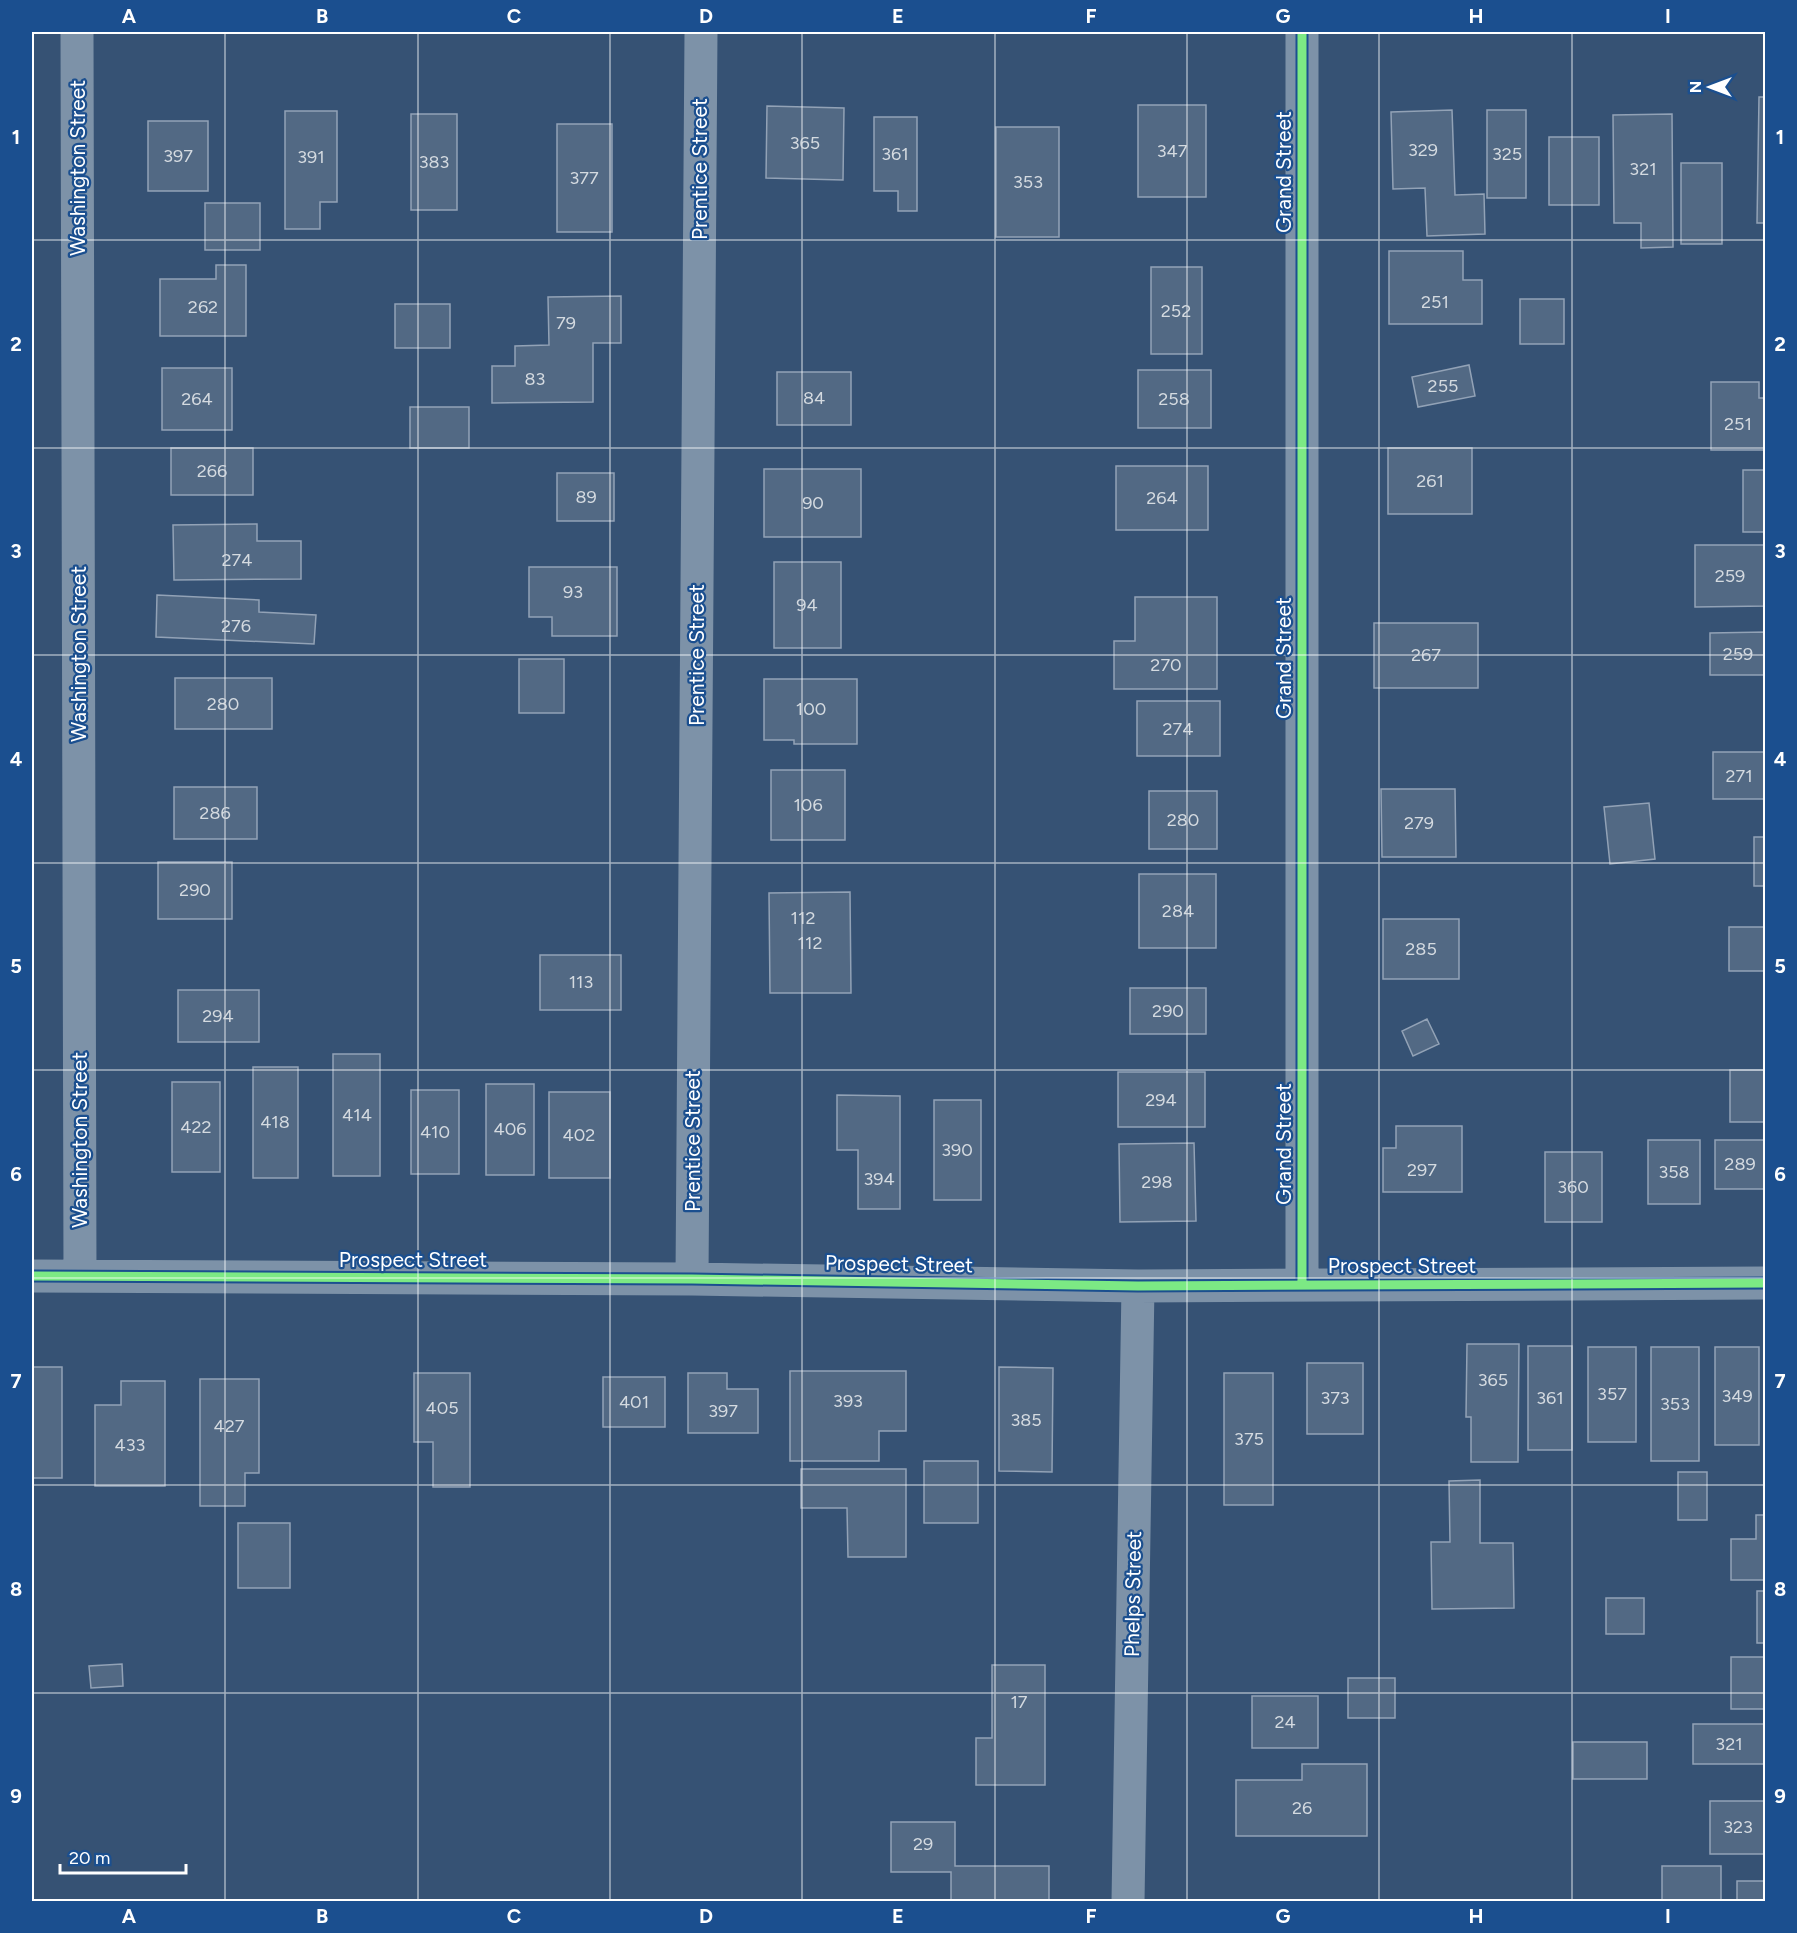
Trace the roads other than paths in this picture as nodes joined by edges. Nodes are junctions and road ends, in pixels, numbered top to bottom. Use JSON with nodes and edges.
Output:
{"nodes":[{"id":1,"x":77,"y":32,"type":"edge"},
{"id":2,"x":701,"y":32,"type":"edge"},
{"id":3,"x":1302,"y":32,"type":"edge"},
{"id":4,"x":32,"y":1276,"type":"edge"},
{"id":5,"x":80,"y":1276,"type":"junction"},
{"id":6,"x":692,"y":1279,"type":"junction"},
{"id":7,"x":1766,"y":1283,"type":"edge"},
{"id":8,"x":1302,"y":1285,"type":"junction"},
{"id":9,"x":1138,"y":1286,"type":"junction"},
{"id":10,"x":1128,"y":1902,"type":"edge"}],
"edges":[{"from":1,"to":5,"type":"street","name":"Washington Street"},
{"from":2,"to":6,"type":"street","name":"Prentice Street"},
{"from":3,"to":8,"type":"street","name":"Grand Street"},
{"from":4,"to":5,"type":"street","name":"Prospect Street"},
{"from":5,"to":6,"type":"street","name":"Prospect Street"},
{"from":6,"to":9,"type":"street","name":"Prospect Street"},
{"from":7,"to":8,"type":"street","name":"Prospect Street"},
{"from":8,"to":9,"type":"street","name":"Prospect Street"},
{"from":9,"to":10,"type":"street","name":"Phelps Street"}]}
